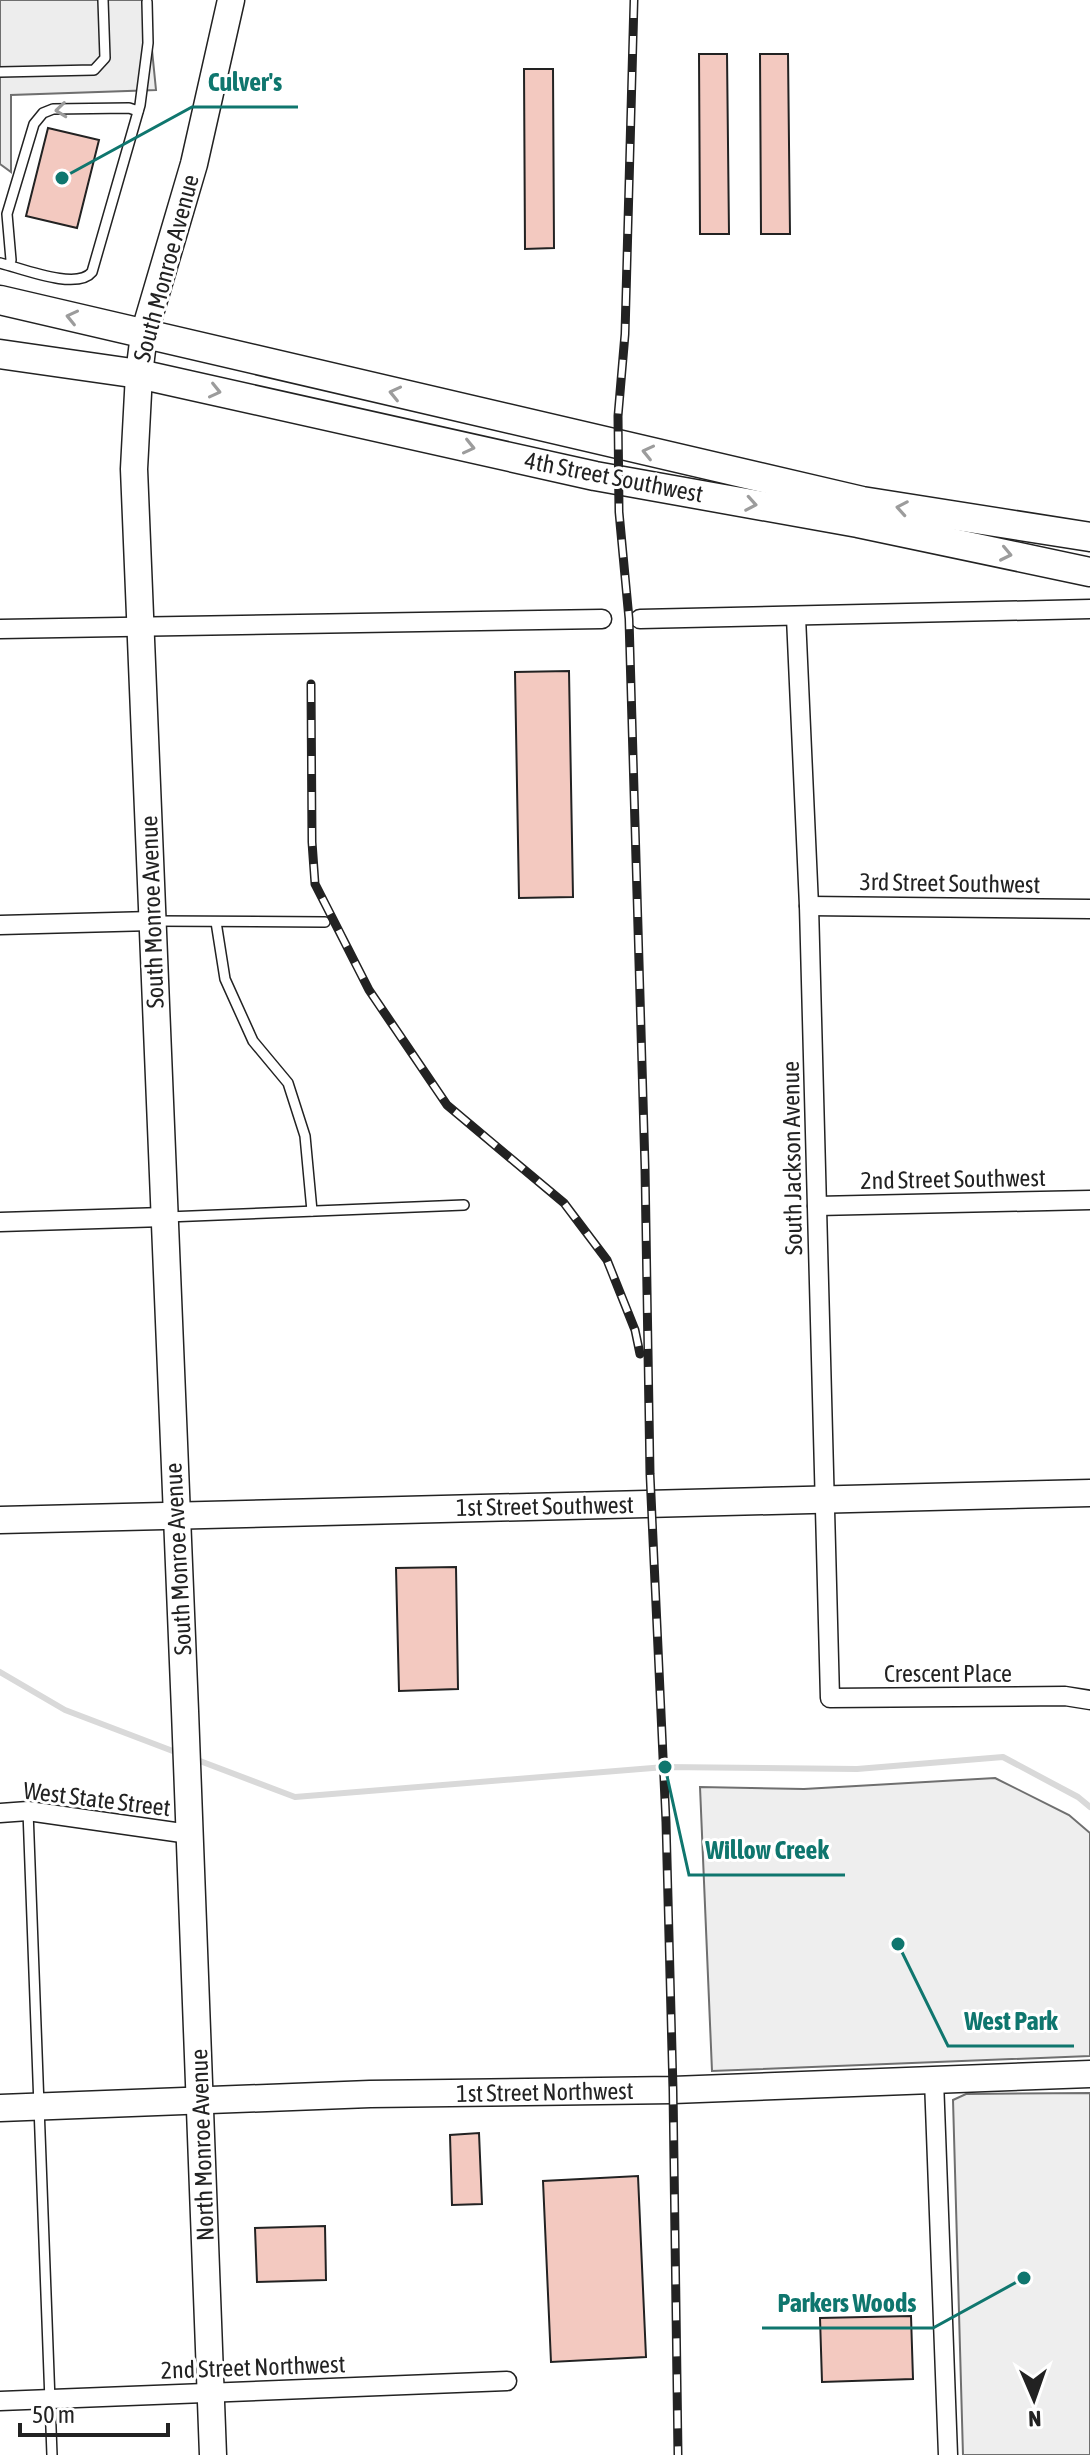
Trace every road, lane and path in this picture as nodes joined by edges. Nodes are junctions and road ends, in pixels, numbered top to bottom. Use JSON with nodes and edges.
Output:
{"nodes":[{"id":1,"x":103,"y":0,"type":"edge"},
{"id":2,"x":231,"y":0,"type":"edge"},
{"id":3,"x":147,"y":2,"type":"dead end"},
{"id":4,"x":0,"y":72,"type":"edge"},
{"id":5,"x":138,"y":111,"type":"junction"},
{"id":6,"x":4,"y":264,"type":"edge"},
{"id":7,"x":0,"y":300,"type":"edge"},
{"id":8,"x":144,"y":334,"type":"junction"},
{"id":9,"x":0,"y":354,"type":"edge"},
{"id":10,"x":139,"y":374,"type":"junction"},
{"id":11,"x":1090,"y":537,"type":"edge"},
{"id":12,"x":1090,"y":572,"type":"edge"},
{"id":13,"x":1090,"y":609,"type":"edge"},
{"id":14,"x":796,"y":617,"type":"junction"},
{"id":15,"x":602,"y":619,"type":"dead end"},
{"id":16,"x":640,"y":619,"type":"dead end"},
{"id":17,"x":140,"y":627,"type":"junction"},
{"id":18,"x":0,"y":629,"type":"edge"},
{"id":19,"x":809,"y":906,"type":"junction"},
{"id":20,"x":1090,"y":909,"type":"edge"},
{"id":21,"x":152,"y":921,"type":"junction"},
{"id":22,"x":216,"y":922,"type":"junction"},
{"id":23,"x":325,"y":922,"type":"dead end"},
{"id":24,"x":0,"y":925,"type":"edge"},
{"id":25,"x":1090,"y":1200,"type":"edge"},
{"id":26,"x":464,"y":1205,"type":"dead end"},
{"id":27,"x":817,"y":1206,"type":"junction"},
{"id":28,"x":312,"y":1211,"type":"junction"},
{"id":29,"x":164,"y":1217,"type":"junction"},
{"id":30,"x":0,"y":1222,"type":"edge"},
{"id":31,"x":1090,"y":1493,"type":"edge"},
{"id":32,"x":825,"y":1500,"type":"junction"},
{"id":33,"x":176,"y":1515,"type":"junction"},
{"id":34,"x":0,"y":1520,"type":"edge"},
{"id":35,"x":1090,"y":1685,"type":"edge"},
{"id":36,"x":1065,"y":1696,"type":"junction"},
{"id":37,"x":830,"y":1698,"type":"joint"},
{"id":38,"x":1090,"y":1700,"type":"edge"},
{"id":39,"x":28,"y":1811,"type":"junction"},
{"id":40,"x":0,"y":1813,"type":"edge"},
{"id":41,"x":189,"y":1826,"type":"junction"},
{"id":42,"x":1090,"y":2074,"type":"edge"},
{"id":43,"x":934,"y":2080,"type":"junction"},
{"id":44,"x":200,"y":2100,"type":"junction"},
{"id":45,"x":39,"y":2106,"type":"junction"},
{"id":46,"x":0,"y":2108,"type":"edge"},
{"id":47,"x":507,"y":2381,"type":"dead end"},
{"id":48,"x":210,"y":2393,"type":"junction"},
{"id":49,"x":50,"y":2399,"type":"junction"},
{"id":50,"x":0,"y":2401,"type":"edge"},
{"id":51,"x":52,"y":2455,"type":"edge"},
{"id":52,"x":213,"y":2455,"type":"edge"},
{"id":53,"x":948,"y":2455,"type":"edge"}],
"edges":[{"from":1,"to":4,"type":"lane"},
{"from":2,"to":8,"type":"main road","name":"South Monroe Avenue"},
{"from":3,"to":5,"type":"lane"},
{"from":5,"to":6,"type":"lane","one_way":true},
{"from":5,"to":6,"type":"lane"},
{"from":8,"to":7,"type":"main road","name":"4th Street Southwest","one_way":true},
{"from":8,"to":10,"type":"main road","name":"South Monroe Avenue"},
{"from":11,"to":8,"type":"main road","name":"4th Street Southwest","one_way":true},
{"from":9,"to":10,"type":"main road","name":"4th Street Southwest"},
{"from":10,"to":12,"type":"main road","name":"4th Street Southwest","one_way":true},
{"from":10,"to":17,"type":"main road","name":"South Monroe Avenue"},
{"from":13,"to":14,"type":"street"},
{"from":14,"to":16,"type":"street"},
{"from":14,"to":19,"type":"street","name":"South Jackson Avenue"},
{"from":15,"to":17,"type":"street"},
{"from":17,"to":18,"type":"street"},
{"from":17,"to":21,"type":"main road","name":"South Monroe Avenue"},
{"from":19,"to":20,"type":"street","name":"3rd Street Southwest"},
{"from":19,"to":27,"type":"street","name":"South Jackson Avenue"},
{"from":21,"to":22,"type":"lane"},
{"from":21,"to":24,"type":"street"},
{"from":21,"to":29,"type":"main road","name":"South Monroe Avenue"},
{"from":22,"to":23,"type":"lane"},
{"from":22,"to":28,"type":"lane"},
{"from":25,"to":27,"type":"street","name":"2nd Street Southwest"},
{"from":26,"to":28,"type":"lane"},
{"from":27,"to":32,"type":"street","name":"South Jackson Avenue"},
{"from":28,"to":29,"type":"lane"},
{"from":29,"to":30,"type":"street"},
{"from":29,"to":33,"type":"main road","name":"South Monroe Avenue"},
{"from":31,"to":32,"type":"main road","name":"1st Street Southwest"},
{"from":32,"to":33,"type":"main road","name":"1st Street Southwest"},
{"from":32,"to":37,"type":"street","name":"South Jackson Avenue"},
{"from":33,"to":34,"type":"main road","name":"1st Street Southwest"},
{"from":33,"to":41,"type":"main road","name":"South Monroe Avenue"},
{"from":35,"to":36,"type":"street"},
{"from":36,"to":37,"type":"street","name":"Crescent Place"},
{"from":36,"to":38,"type":"street"},
{"from":39,"to":40,"type":"street","name":"West State Street"},
{"from":39,"to":41,"type":"street","name":"West State Street"},
{"from":39,"to":45,"type":"lane"},
{"from":41,"to":44,"type":"main road","name":"North Monroe Avenue"},
{"from":42,"to":43,"type":"main road","name":"1st Street Northwest"},
{"from":43,"to":44,"type":"main road","name":"1st Street Northwest"},
{"from":43,"to":53,"type":"street"},
{"from":44,"to":45,"type":"main road","name":"1st Street Northwest"},
{"from":44,"to":48,"type":"main road","name":"North Monroe Avenue"},
{"from":45,"to":46,"type":"main road","name":"1st Street Northwest"},
{"from":45,"to":49,"type":"lane"},
{"from":47,"to":48,"type":"street","name":"2nd Street Northwest"},
{"from":48,"to":49,"type":"street","name":"2nd Street Northwest"},
{"from":48,"to":52,"type":"main road","name":"North Monroe Avenue"},
{"from":49,"to":50,"type":"street","name":"2nd Street Northwest"},
{"from":49,"to":51,"type":"lane"}]}
